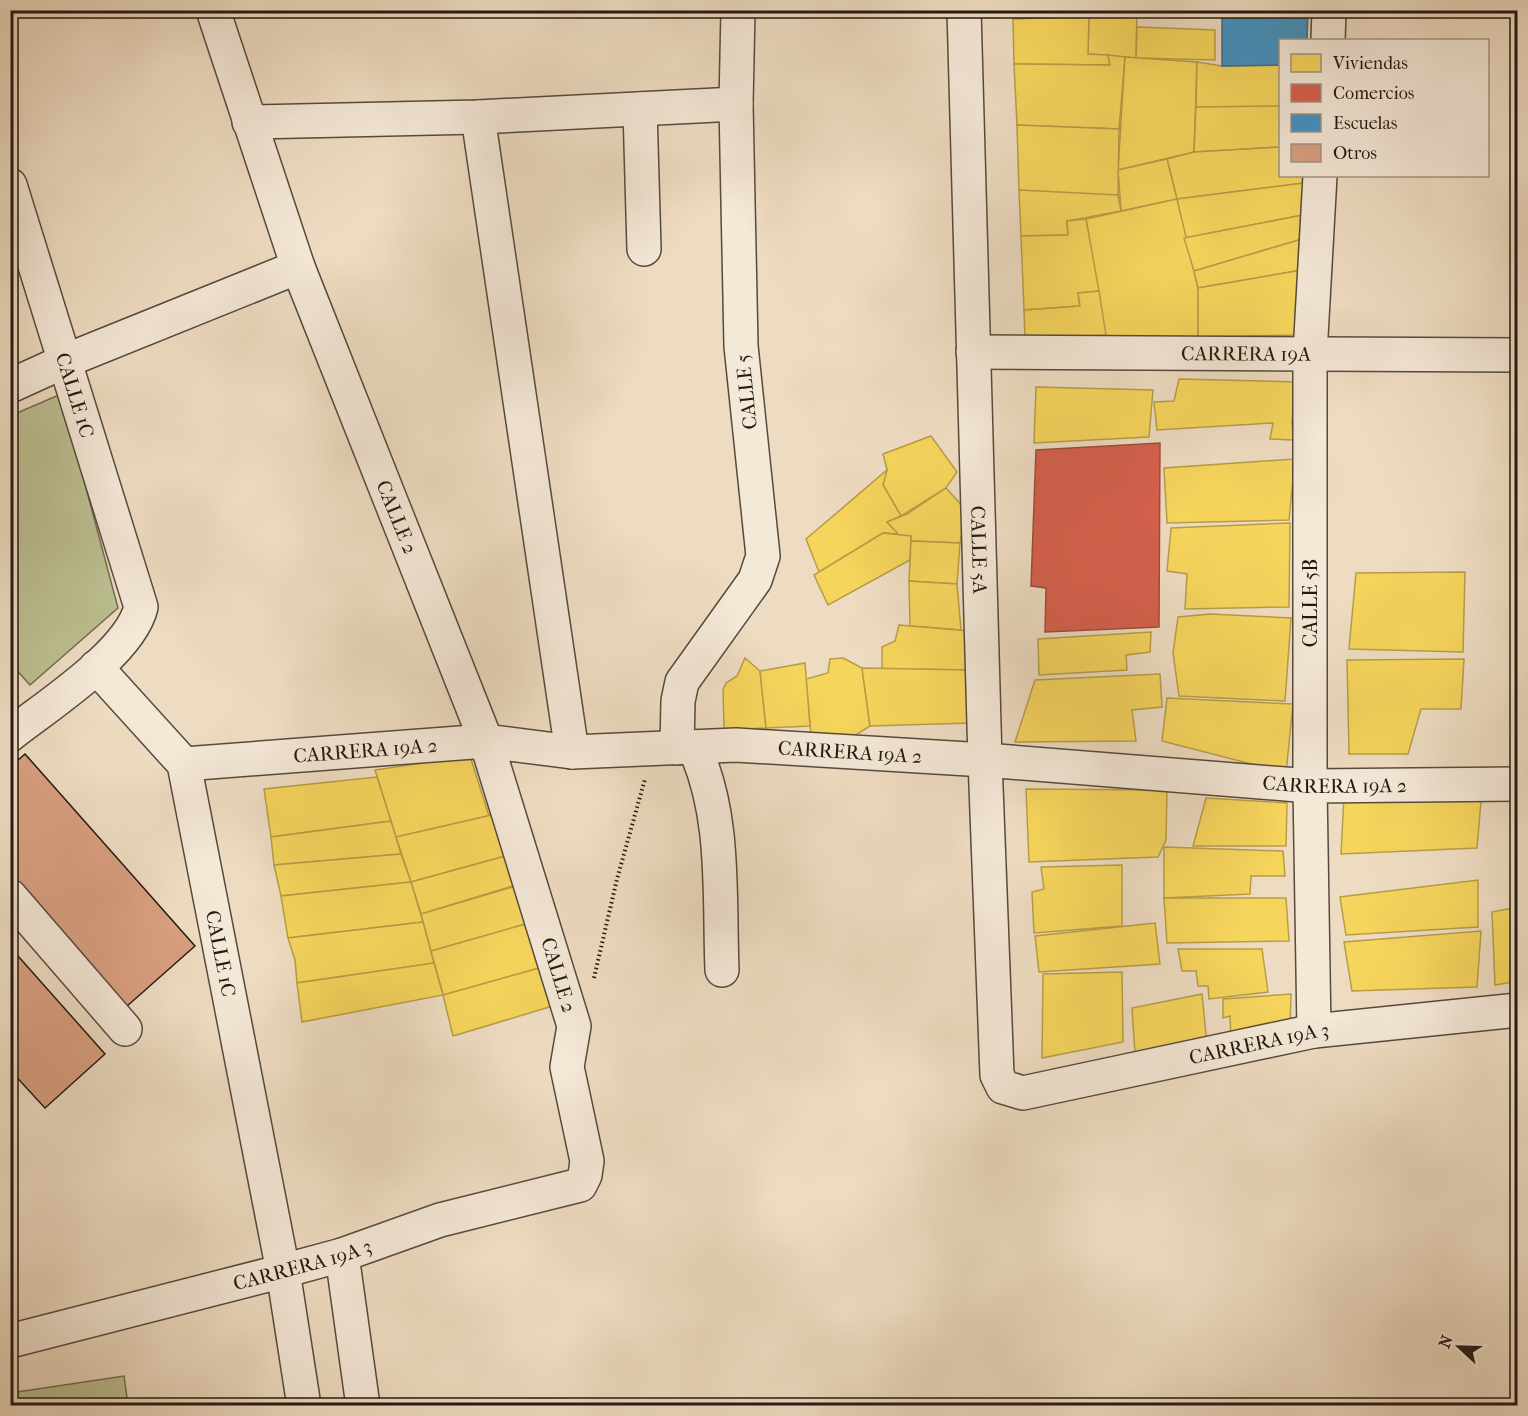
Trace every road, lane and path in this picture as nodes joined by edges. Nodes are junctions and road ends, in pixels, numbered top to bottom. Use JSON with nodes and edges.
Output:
{"nodes":[{"id":1,"x":213,"y":10,"type":"edge"},
{"id":2,"x":738,"y":10,"type":"edge"},
{"id":3,"x":964,"y":10,"type":"edge"},
{"id":4,"x":1329,"y":10,"type":"edge"},
{"id":5,"x":1328,"y":39,"type":"edge"},
{"id":6,"x":736,"y":104,"type":"junction"},
{"id":7,"x":640,"y":109,"type":"junction"},
{"id":8,"x":478,"y":117,"type":"junction"},
{"id":9,"x":249,"y":122,"type":"junction"},
{"id":10,"x":1320,"y":177,"type":"edge"},
{"id":11,"x":10,"y":186,"type":"edge"},
{"id":12,"x":644,"y":249,"type":"dead end"},
{"id":13,"x":298,"y":267,"type":"junction"},
{"id":14,"x":973,"y":352,"type":"junction"},
{"id":15,"x":1310,"y":354,"type":"junction"},
{"id":16,"x":1518,"y":355,"type":"edge"},
{"id":17,"x":65,"y":361,"type":"junction"},
{"id":18,"x":10,"y":386,"type":"edge"},
{"id":19,"x":96,"y":667,"type":"junction"},
{"id":20,"x":10,"y":735,"type":"edge"},
{"id":21,"x":486,"y":741,"type":"junction"},
{"id":22,"x":675,"y":748,"type":"junction"},
{"id":23,"x":572,"y":752,"type":"junction"},
{"id":24,"x":985,"y":759,"type":"junction"},
{"id":25,"x":184,"y":764,"type":"junction"},
{"id":26,"x":1518,"y":784,"type":"edge"},
{"id":27,"x":1310,"y":786,"type":"junction"},
{"id":28,"x":10,"y":896,"type":"edge"},
{"id":29,"x":722,"y":970,"type":"dead end"},
{"id":30,"x":592,"y":982,"type":"dead end"},
{"id":31,"x":1518,"y":1010,"type":"edge"},
{"id":32,"x":125,"y":1029,"type":"dead end"},
{"id":33,"x":1314,"y":1031,"type":"junction"},
{"id":34,"x":1003,"y":1087,"type":"joint"},
{"id":35,"x":585,"y":1175,"type":"joint"},
{"id":36,"x":342,"y":1255,"type":"junction"},
{"id":37,"x":283,"y":1271,"type":"junction"},
{"id":38,"x":10,"y":1341,"type":"edge"},
{"id":39,"x":304,"y":1406,"type":"edge"},
{"id":40,"x":363,"y":1406,"type":"edge"}],
"edges":[{"from":1,"to":9,"type":"street","name":"CALLE 2"},
{"from":2,"to":6,"type":"street","name":"CALLE 5"},
{"from":3,"to":14,"type":"street","name":"CALLE 5A"},
{"from":4,"to":5,"type":"street"},
{"from":6,"to":7,"type":"street"},
{"from":6,"to":22,"type":"street","name":"CALLE 5"},
{"from":7,"to":8,"type":"street"},
{"from":7,"to":12,"type":"street"},
{"from":8,"to":9,"type":"street"},
{"from":8,"to":23,"type":"street"},
{"from":9,"to":13,"type":"street","name":"CALLE 2"},
{"from":10,"to":15,"type":"street","name":"CALLE 5B"},
{"from":11,"to":17,"type":"street","name":"CALLE 1C"},
{"from":13,"to":17,"type":"street"},
{"from":13,"to":21,"type":"street","name":"CALLE 2"},
{"from":14,"to":15,"type":"street","name":"CARRERA 19A"},
{"from":14,"to":24,"type":"street","name":"CALLE 5A"},
{"from":15,"to":16,"type":"street","name":"CARRERA 19A"},
{"from":15,"to":27,"type":"street","name":"CALLE 5B"},
{"from":17,"to":18,"type":"street"},
{"from":17,"to":19,"type":"street","name":"CALLE 1C"},
{"from":19,"to":20,"type":"street"},
{"from":19,"to":25,"type":"street"},
{"from":21,"to":23,"type":"street","name":"CARRERA 19A 2"},
{"from":21,"to":25,"type":"street","name":"CARRERA 19A 2"},
{"from":21,"to":35,"type":"street","name":"CALLE 2"},
{"from":22,"to":23,"type":"street","name":"CARRERA 19A 2"},
{"from":22,"to":24,"type":"street","name":"CARRERA 19A 2"},
{"from":22,"to":29,"type":"street"},
{"from":22,"to":30,"type":"path"},
{"from":24,"to":27,"type":"street","name":"CARRERA 19A 2"},
{"from":24,"to":34,"type":"street","name":"CALLE 5A"},
{"from":25,"to":37,"type":"street","name":"CALLE 1C"},
{"from":26,"to":27,"type":"street","name":"CARRERA 19A 2"},
{"from":27,"to":33,"type":"street","name":"CALLE 5B"},
{"from":28,"to":32,"type":"street"},
{"from":31,"to":33,"type":"street","name":"CARRERA 19A 3"},
{"from":33,"to":34,"type":"street","name":"CARRERA 19A 3"},
{"from":35,"to":36,"type":"street","name":"CARRERA 19A 3"},
{"from":36,"to":37,"type":"street","name":"CARRERA 19A 3"},
{"from":36,"to":40,"type":"street"},
{"from":37,"to":38,"type":"street","name":"CARRERA 19A 3"},
{"from":37,"to":39,"type":"street","name":"CALLE 1C"}]}
